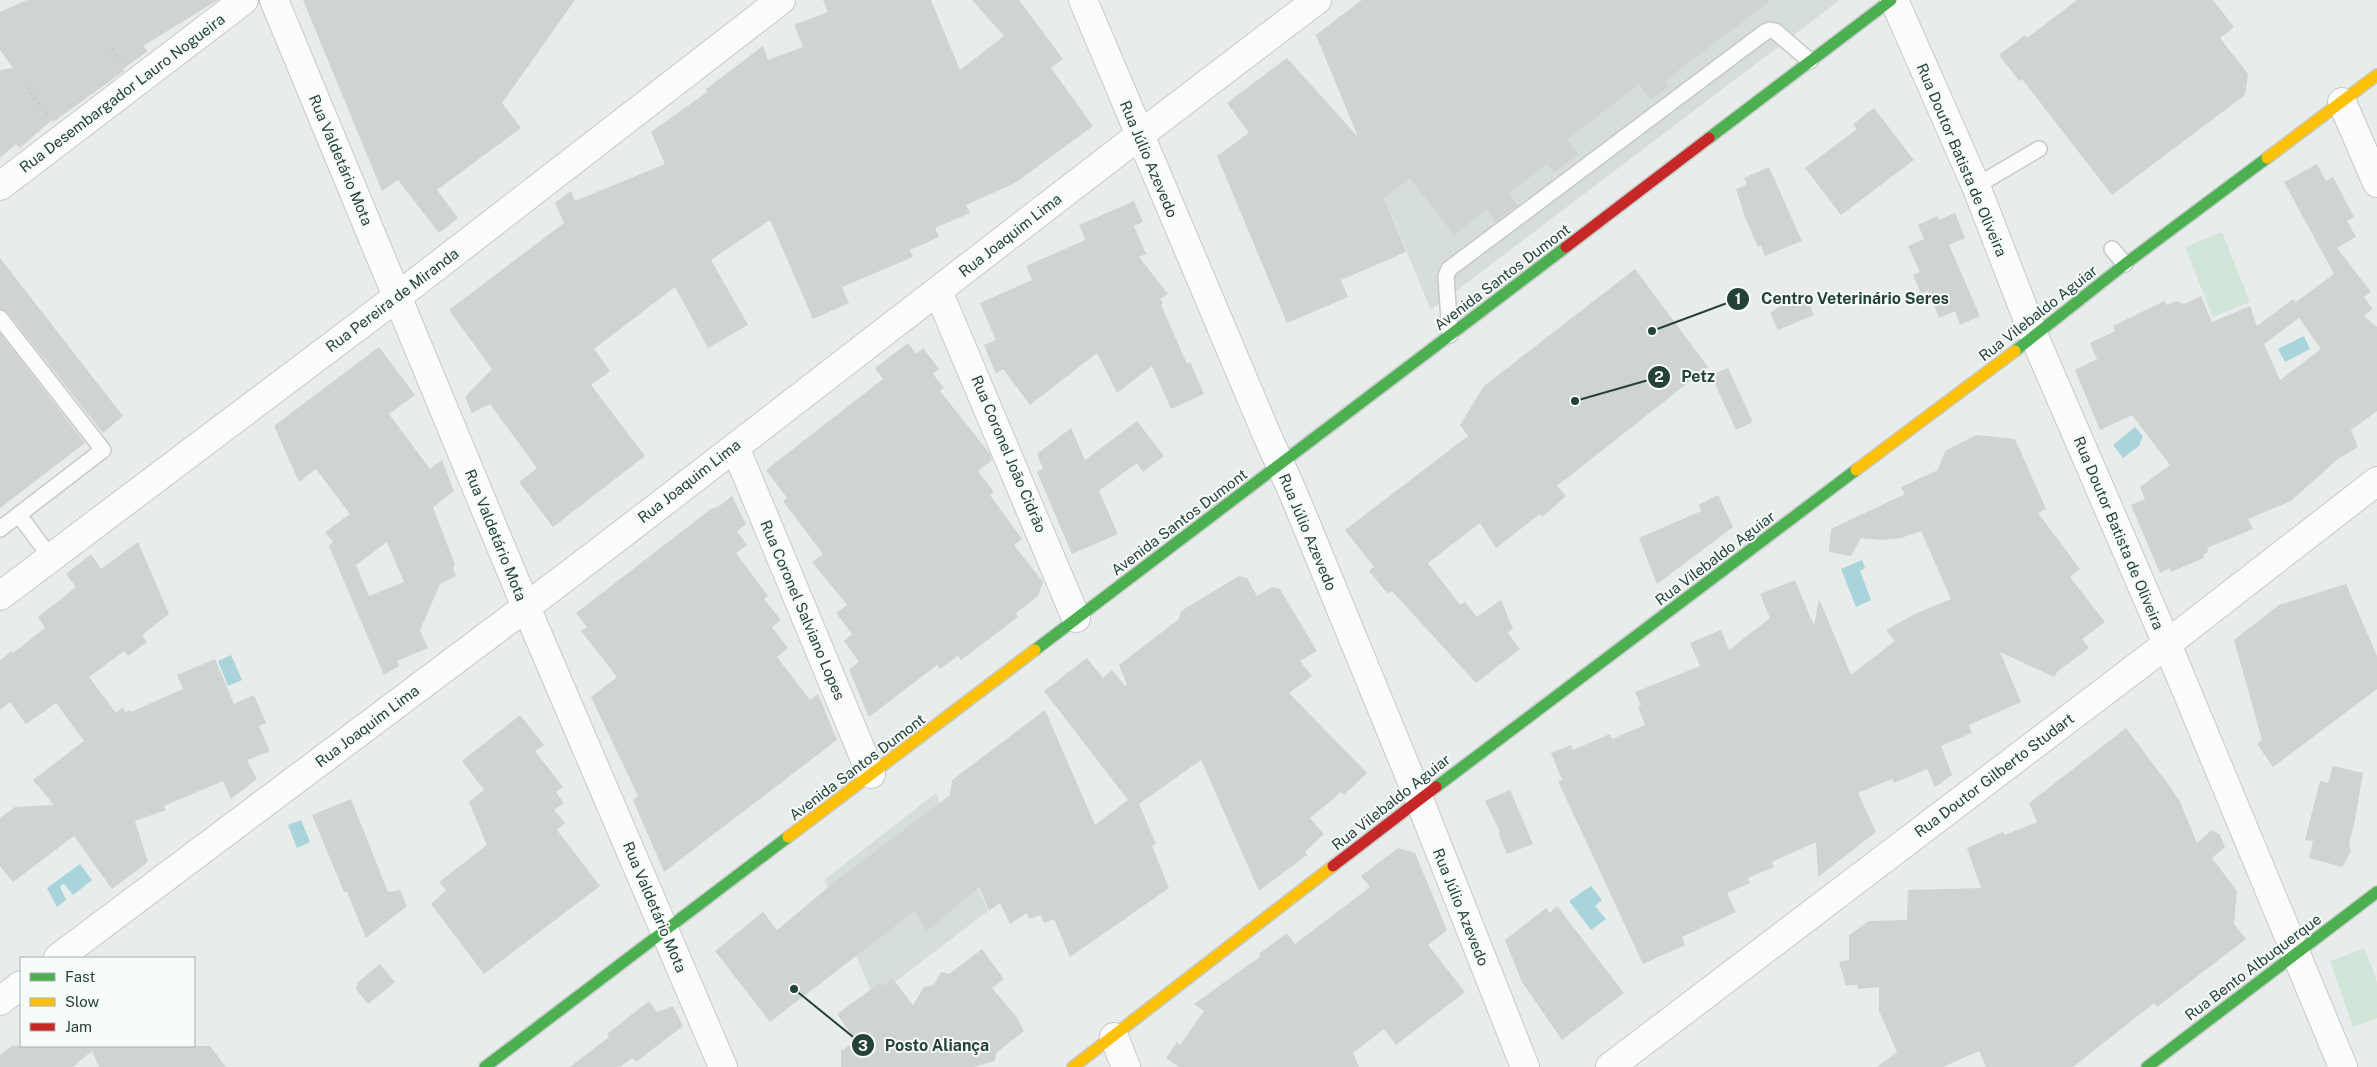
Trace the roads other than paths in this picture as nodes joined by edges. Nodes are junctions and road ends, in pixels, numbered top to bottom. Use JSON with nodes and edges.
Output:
{"nodes":[{"id":1,"x":244,"y":0,"type":"edge"},
{"id":2,"x":274,"y":0,"type":"edge"},
{"id":3,"x":781,"y":0,"type":"edge"},
{"id":4,"x":1083,"y":0,"type":"edge"},
{"id":5,"x":1317,"y":0,"type":"edge"},
{"id":6,"x":1892,"y":0,"type":"edge"},
{"id":7,"x":1810,"y":61,"type":"junction"},
{"id":8,"x":2377,"y":75,"type":"edge"},
{"id":9,"x":2342,"y":102,"type":"junction"},
{"id":10,"x":1138,"y":134,"type":"junction"},
{"id":11,"x":2038,"y":149,"type":"dead end"},
{"id":12,"x":2377,"y":183,"type":"edge"},
{"id":13,"x":0,"y":186,"type":"edge"},
{"id":14,"x":1976,"y":186,"type":"junction"},
{"id":15,"x":2112,"y":249,"type":"dead end"},
{"id":16,"x":2126,"y":264,"type":"junction"},
{"id":17,"x":938,"y":291,"type":"junction"},
{"id":18,"x":398,"y":297,"type":"junction"},
{"id":19,"x":0,"y":318,"type":"edge"},
{"id":20,"x":1450,"y":335,"type":"junction"},
{"id":21,"x":2034,"y":336,"type":"junction"},
{"id":22,"x":734,"y":447,"type":"junction"},
{"id":23,"x":1280,"y":465,"type":"junction"},
{"id":24,"x":2377,"y":481,"type":"edge"},
{"id":25,"x":18,"y":515,"type":"junction"},
{"id":26,"x":0,"y":529,"type":"edge"},
{"id":27,"x":51,"y":558,"type":"junction"},
{"id":28,"x":0,"y":596,"type":"edge"},
{"id":29,"x":526,"y":607,"type":"junction"},
{"id":30,"x":1076,"y":618,"type":"junction"},
{"id":31,"x":2167,"y":644,"type":"junction"},
{"id":32,"x":871,"y":774,"type":"junction"},
{"id":33,"x":1418,"y":799,"type":"junction"},
{"id":34,"x":2377,"y":892,"type":"edge"},
{"id":35,"x":665,"y":930,"type":"junction"},
{"id":36,"x":2296,"y":954,"type":"junction"},
{"id":37,"x":59,"y":957,"type":"edge"},
{"id":38,"x":20,"y":987,"type":"edge"},
{"id":39,"x":0,"y":1002,"type":"edge"},
{"id":40,"x":1114,"y":1037,"type":"junction"},
{"id":41,"x":485,"y":1067,"type":"edge"},
{"id":42,"x":723,"y":1067,"type":"edge"},
{"id":43,"x":1072,"y":1067,"type":"edge"},
{"id":44,"x":1126,"y":1067,"type":"edge"},
{"id":45,"x":1524,"y":1067,"type":"edge"},
{"id":46,"x":1610,"y":1067,"type":"edge"},
{"id":47,"x":2147,"y":1067,"type":"edge"},
{"id":48,"x":2343,"y":1067,"type":"edge"}],
"edges":[{"from":1,"to":13,"type":"street","name":"Rua Desembargador Lauro Nogueira"},
{"from":2,"to":18,"type":"street","name":"Rua Valdetário Mota"},
{"from":3,"to":18,"type":"street","name":"Rua Pereira de Miranda"},
{"from":4,"to":10,"type":"street","name":"Rua Júlio Azevedo"},
{"from":5,"to":10,"type":"street","name":"Rua Joaquim Lima"},
{"from":6,"to":7,"type":"street","name":"Avenida Santos Dumont"},
{"from":6,"to":14,"type":"street","name":"Rua Doutor Batista de Oliveira"},
{"from":7,"to":20,"type":"street","name":"Avenida Santos Dumont"},
{"from":7,"to":20,"type":"lane"},
{"from":8,"to":9,"type":"street","name":"Rua Vilebaldo Aguiar"},
{"from":9,"to":12,"type":"street"},
{"from":9,"to":16,"type":"street","name":"Rua Vilebaldo Aguiar"},
{"from":10,"to":17,"type":"street","name":"Rua Joaquim Lima"},
{"from":10,"to":23,"type":"street","name":"Rua Júlio Azevedo"},
{"from":11,"to":14,"type":"lane"},
{"from":14,"to":21,"type":"street","name":"Rua Doutor Batista de Oliveira"},
{"from":15,"to":16,"type":"lane"},
{"from":16,"to":21,"type":"street","name":"Rua Vilebaldo Aguiar"},
{"from":17,"to":22,"type":"street","name":"Rua Joaquim Lima"},
{"from":17,"to":30,"type":"street","name":"Rua Coronel João Cidrão"},
{"from":18,"to":27,"type":"street","name":"Rua Pereira de Miranda"},
{"from":18,"to":29,"type":"street","name":"Rua Valdetário Mota"},
{"from":19,"to":25,"type":"lane"},
{"from":20,"to":23,"type":"street","name":"Avenida Santos Dumont"},
{"from":21,"to":31,"type":"street","name":"Rua Doutor Batista de Oliveira"},
{"from":21,"to":33,"type":"street","name":"Rua Vilebaldo Aguiar"},
{"from":22,"to":29,"type":"street","name":"Rua Joaquim Lima"},
{"from":22,"to":32,"type":"street","name":"Rua Coronel Salviano Lopes"},
{"from":23,"to":30,"type":"street","name":"Avenida Santos Dumont"},
{"from":23,"to":33,"type":"street","name":"Rua Júlio Azevedo"},
{"from":24,"to":31,"type":"street","name":"Rua Doutor Gilberto Studart"},
{"from":25,"to":26,"type":"lane"},
{"from":25,"to":27,"type":"lane"},
{"from":27,"to":28,"type":"street","name":"Rua Pereira de Miranda"},
{"from":29,"to":35,"type":"street","name":"Rua Valdetário Mota"},
{"from":29,"to":37,"type":"street","name":"Rua Joaquim Lima"},
{"from":30,"to":32,"type":"street","name":"Avenida Santos Dumont"},
{"from":31,"to":36,"type":"street","name":"Rua Doutor Batista de Oliveira"},
{"from":31,"to":46,"type":"street","name":"Rua Doutor Gilberto Studart"},
{"from":32,"to":35,"type":"street","name":"Avenida Santos Dumont"},
{"from":33,"to":40,"type":"street","name":"Rua Vilebaldo Aguiar"},
{"from":33,"to":45,"type":"street","name":"Rua Júlio Azevedo"},
{"from":34,"to":36,"type":"street","name":"Rua Bento Albuquerque"},
{"from":35,"to":41,"type":"street","name":"Avenida Santos Dumont"},
{"from":35,"to":42,"type":"street","name":"Rua Valdetário Mota"},
{"from":36,"to":47,"type":"street","name":"Rua Bento Albuquerque"},
{"from":36,"to":48,"type":"street","name":"Rua Doutor Batista de Oliveira"},
{"from":38,"to":39,"type":"street"},
{"from":40,"to":43,"type":"street","name":"Rua Vilebaldo Aguiar"},
{"from":40,"to":44,"type":"street"}]}
